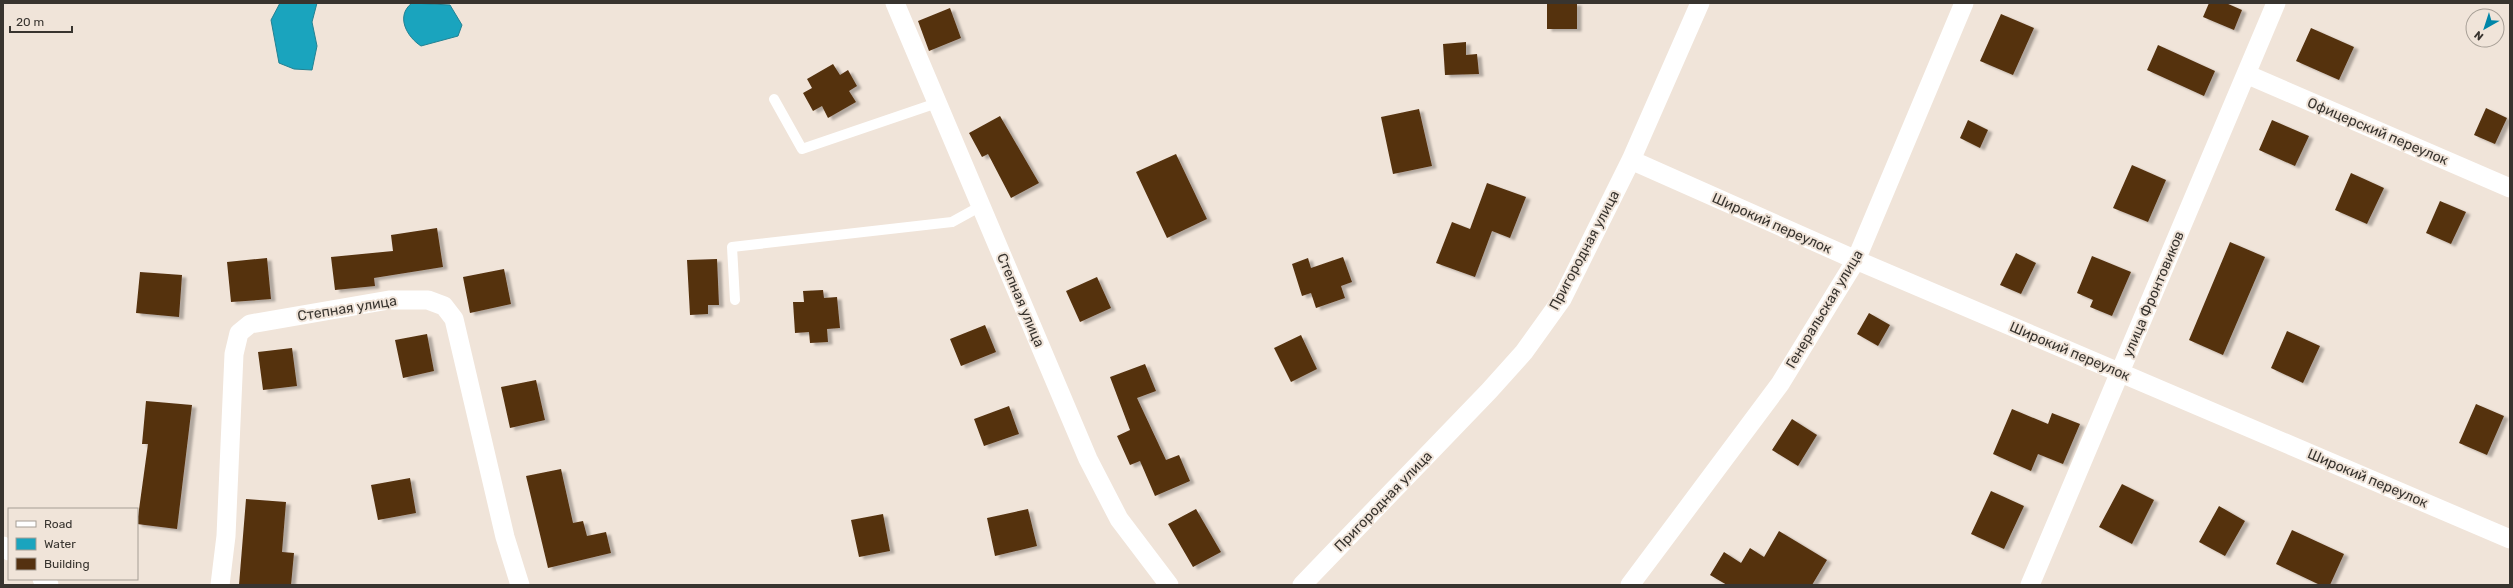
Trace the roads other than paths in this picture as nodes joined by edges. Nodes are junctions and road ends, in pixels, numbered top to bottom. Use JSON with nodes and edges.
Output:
{"nodes":[{"id":1,"x":895,"y":3,"type":"edge"},
{"id":2,"x":1700,"y":3,"type":"edge"},
{"id":3,"x":1964,"y":3,"type":"edge"},
{"id":4,"x":2276,"y":3,"type":"edge"},
{"id":5,"x":2246,"y":74,"type":"junction"},
{"id":6,"x":774,"y":99,"type":"dead end"},
{"id":7,"x":938,"y":103,"type":"junction"},
{"id":8,"x":1631,"y":160,"type":"junction"},
{"id":9,"x":2510,"y":188,"type":"edge"},
{"id":10,"x":981,"y":206,"type":"junction"},
{"id":11,"x":1856,"y":260,"type":"junction"},
{"id":12,"x":735,"y":300,"type":"dead end"},
{"id":13,"x":2120,"y":372,"type":"junction"},
{"id":14,"x":2510,"y":539,"type":"edge"},
{"id":15,"x":220,"y":585,"type":"edge"},
{"id":16,"x":520,"y":585,"type":"edge"},
{"id":17,"x":1169,"y":585,"type":"edge"},
{"id":18,"x":1302,"y":585,"type":"edge"},
{"id":19,"x":1630,"y":585,"type":"edge"},
{"id":20,"x":2030,"y":585,"type":"edge"}],
"edges":[{"from":1,"to":7,"type":"street","name":"Степная улица"},
{"from":2,"to":8,"type":"street","name":"Пригородная улица"},
{"from":3,"to":11,"type":"street","name":"Генеральская улица"},
{"from":4,"to":5,"type":"street","name":"улица Фронтовиков"},
{"from":5,"to":9,"type":"street","name":"Офицерский переулок"},
{"from":5,"to":13,"type":"street","name":"улица Фронтовиков"},
{"from":6,"to":7,"type":"lane"},
{"from":7,"to":10,"type":"street","name":"Степная улица"},
{"from":8,"to":11,"type":"street","name":"Широкий переулок"},
{"from":8,"to":18,"type":"street","name":"Пригородная улица"},
{"from":10,"to":12,"type":"lane"},
{"from":10,"to":17,"type":"street","name":"Степная улица"},
{"from":11,"to":13,"type":"street","name":"Широкий переулок"},
{"from":11,"to":19,"type":"street","name":"Генеральская улица"},
{"from":13,"to":14,"type":"street","name":"Широкий переулок"},
{"from":13,"to":20,"type":"street","name":"улица Фронтовиков"},
{"from":15,"to":16,"type":"street","name":"Степная улица"}]}
